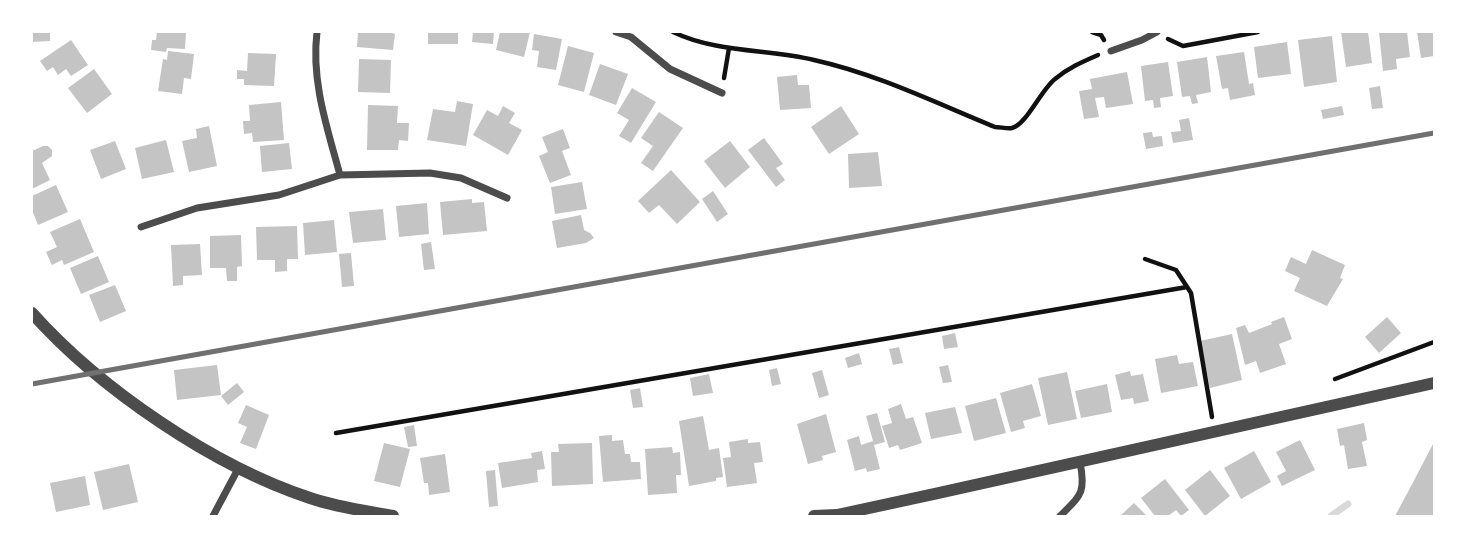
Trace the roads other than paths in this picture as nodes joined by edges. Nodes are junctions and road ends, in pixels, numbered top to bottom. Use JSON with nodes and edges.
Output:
{"nodes":[{"id":1,"x":317,"y":32,"type":"edge"},
{"id":2,"x":616,"y":32,"type":"edge"},
{"id":3,"x":1156,"y":32,"type":"edge"},
{"id":4,"x":1111,"y":51,"type":"road end"},
{"id":5,"x":722,"y":93,"type":"road end"},
{"id":6,"x":340,"y":175,"type":"junction"},
{"id":7,"x":507,"y":198,"type":"dead end"},
{"id":8,"x":141,"y":227,"type":"dead end"},
{"id":9,"x":32,"y":313,"type":"edge"},
{"id":10,"x":1434,"y":383,"type":"edge"},
{"id":11,"x":1080,"y":462,"type":"junction"},
{"id":12,"x":238,"y":469,"type":"junction"},
{"id":13,"x":213,"y":516,"type":"edge"},
{"id":14,"x":393,"y":516,"type":"edge"},
{"id":15,"x":814,"y":516,"type":"edge"},
{"id":16,"x":1060,"y":516,"type":"edge"}],
"edges":[{"from":1,"to":6,"type":"street"},
{"from":2,"to":5,"type":"street"},
{"from":3,"to":4,"type":"street"},
{"from":6,"to":7,"type":"street"},
{"from":6,"to":8,"type":"street"},
{"from":9,"to":12,"type":"street"},
{"from":10,"to":11,"type":"street"},
{"from":11,"to":15,"type":"street"},
{"from":11,"to":16,"type":"street"},
{"from":12,"to":13,"type":"street"},
{"from":12,"to":14,"type":"street"}]}
